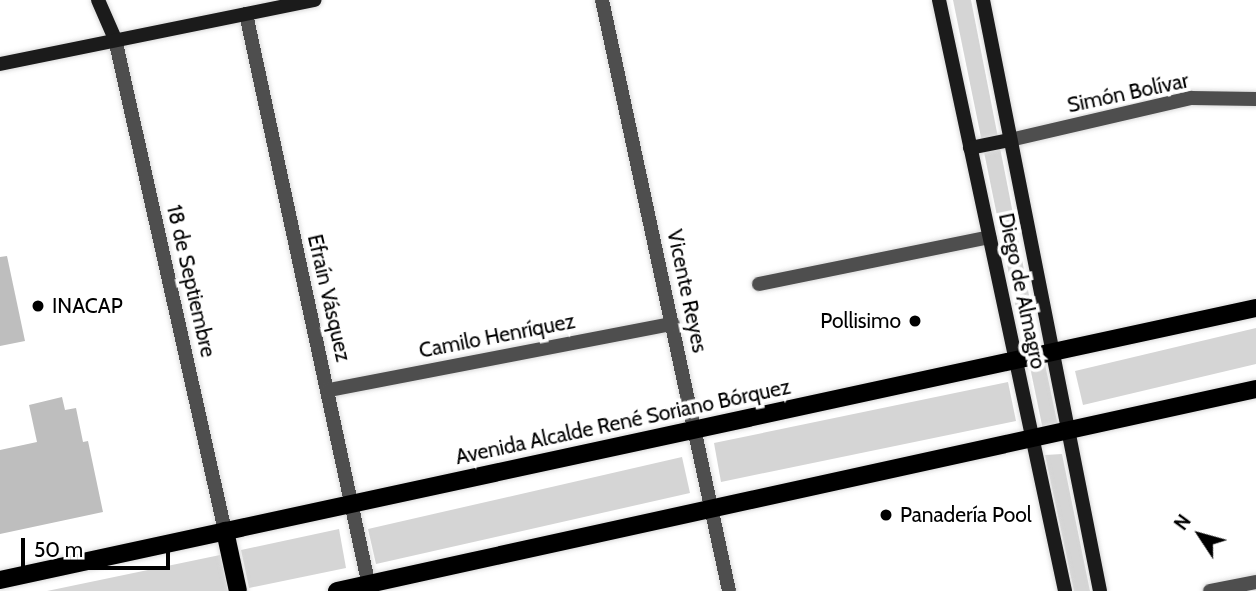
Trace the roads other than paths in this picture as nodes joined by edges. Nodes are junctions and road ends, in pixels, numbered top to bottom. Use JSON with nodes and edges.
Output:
{"nodes":[{"id":1,"x":98,"y":0,"type":"edge"},
{"id":2,"x":316,"y":0,"type":"edge"},
{"id":3,"x":602,"y":0,"type":"edge"},
{"id":4,"x":939,"y":0,"type":"edge"},
{"id":5,"x":983,"y":0,"type":"edge"},
{"id":6,"x":246,"y":14,"type":"junction"},
{"id":7,"x":115,"y":39,"type":"junction"},
{"id":8,"x":0,"y":64,"type":"edge"},
{"id":9,"x":1256,"y":99,"type":"edge"},
{"id":10,"x":1010,"y":140,"type":"junction"},
{"id":11,"x":970,"y":148,"type":"junction"},
{"id":12,"x":989,"y":237,"type":"junction"},
{"id":13,"x":759,"y":284,"type":"dead end"},
{"id":14,"x":1256,"y":308,"type":"edge"},
{"id":15,"x":673,"y":324,"type":"junction"},
{"id":16,"x":1053,"y":353,"type":"junction"},
{"id":17,"x":1016,"y":361,"type":"junction"},
{"id":18,"x":1256,"y":389,"type":"edge"},
{"id":19,"x":329,"y":390,"type":"junction"},
{"id":20,"x":696,"y":430,"type":"junction"},
{"id":21,"x":1068,"y":434,"type":"junction"},
{"id":22,"x":1033,"y":442,"type":"junction"},
{"id":23,"x":352,"y":504,"type":"junction"},
{"id":24,"x":713,"y":510,"type":"junction"},
{"id":25,"x":225,"y":531,"type":"junction"},
{"id":26,"x":0,"y":580,"type":"edge"},
{"id":27,"x":1256,"y":582,"type":"edge"},
{"id":28,"x":369,"y":588,"type":"edge"},
{"id":29,"x":238,"y":591,"type":"edge"},
{"id":30,"x":337,"y":591,"type":"edge"},
{"id":31,"x":729,"y":591,"type":"edge"},
{"id":32,"x":1065,"y":591,"type":"edge"},
{"id":33,"x":1100,"y":591,"type":"edge"},
{"id":34,"x":1209,"y":591,"type":"edge"}],
"edges":[{"from":1,"to":7,"type":"main road"},
{"from":2,"to":6,"type":"main road"},
{"from":3,"to":15,"type":"street","name":"Vicente Reyes"},
{"from":4,"to":11,"type":"main road","name":"Diego de Almagro"},
{"from":5,"to":10,"type":"main road","name":"Diego de Almagro"},
{"from":6,"to":7,"type":"main road"},
{"from":6,"to":19,"type":"street","name":"Efraín Vásquez"},
{"from":7,"to":8,"type":"main road"},
{"from":7,"to":25,"type":"street","name":"18 de Septiembre"},
{"from":9,"to":10,"type":"street","name":"Simón Bolívar"},
{"from":10,"to":11,"type":"main road"},
{"from":10,"to":16,"type":"main road","name":"Diego de Almagro"},
{"from":11,"to":12,"type":"main road","name":"Diego de Almagro"},
{"from":12,"to":13,"type":"street"},
{"from":12,"to":17,"type":"main road","name":"Diego de Almagro"},
{"from":14,"to":16,"type":"main road","name":"Avenida Alcalde René Soriano Bórquez"},
{"from":15,"to":19,"type":"street","name":"Camilo Henríquez"},
{"from":15,"to":20,"type":"street","name":"Vicente Reyes"},
{"from":16,"to":17,"type":"main road","name":"Avenida Alcalde René Soriano Bórquez"},
{"from":16,"to":21,"type":"main road","name":"Diego de Almagro"},
{"from":17,"to":20,"type":"main road","name":"Avenida Alcalde René Soriano Bórquez"},
{"from":17,"to":22,"type":"main road","name":"Diego de Almagro"},
{"from":18,"to":21,"type":"main road"},
{"from":19,"to":23,"type":"street","name":"Efraín Vásquez"},
{"from":20,"to":23,"type":"main road","name":"Avenida Alcalde René Soriano Bórquez"},
{"from":20,"to":24,"type":"street","name":"Vicente Reyes"},
{"from":21,"to":22,"type":"main road"},
{"from":21,"to":33,"type":"main road","name":"Diego de Almagro"},
{"from":22,"to":24,"type":"main road"},
{"from":22,"to":32,"type":"main road","name":"Diego de Almagro"},
{"from":23,"to":25,"type":"main road","name":"Avenida Alcalde René Soriano Bórquez"},
{"from":23,"to":28,"type":"street","name":"Efraín Vásquez"},
{"from":24,"to":28,"type":"main road"},
{"from":24,"to":31,"type":"street","name":"Vicente Reyes"},
{"from":25,"to":26,"type":"main road","name":"Avenida Alcalde René Soriano Bórquez"},
{"from":25,"to":29,"type":"main road"},
{"from":27,"to":34,"type":"street"},
{"from":28,"to":30,"type":"main road"}]}
